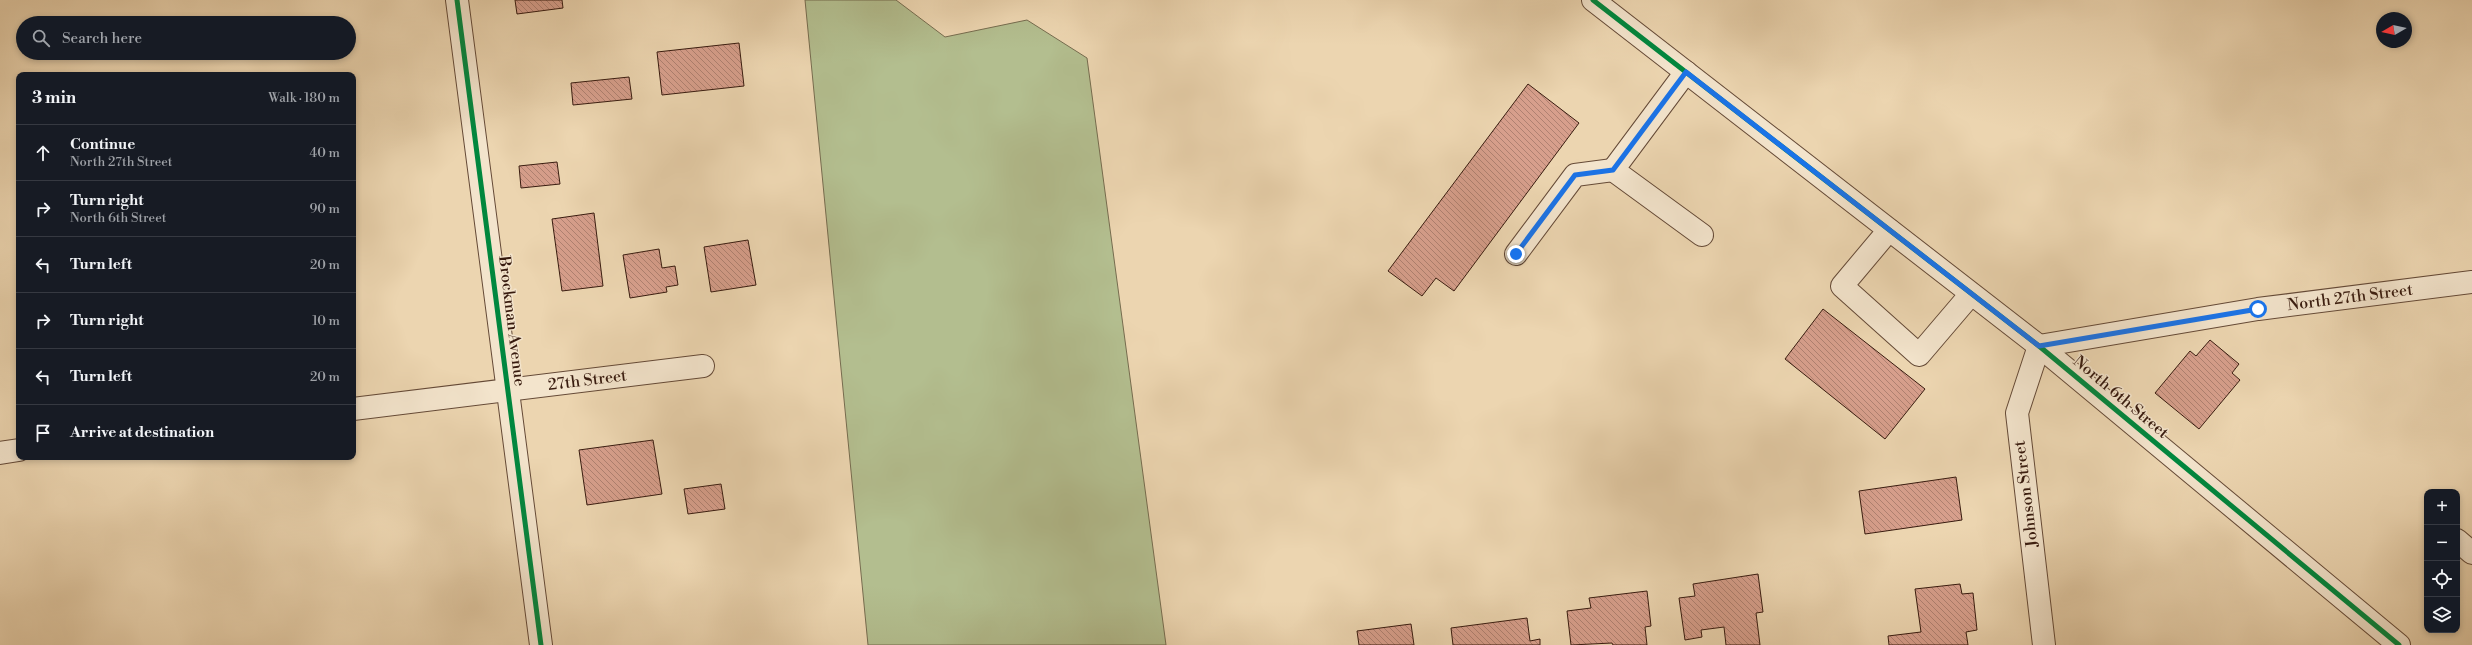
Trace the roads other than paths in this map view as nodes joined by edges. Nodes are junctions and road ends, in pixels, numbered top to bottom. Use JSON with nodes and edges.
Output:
{"nodes":[{"id":1,"x":457,"y":0,"type":"edge"},
{"id":2,"x":1593,"y":0,"type":"edge"},
{"id":3,"x":1686,"y":72,"type":"junction"},
{"id":4,"x":1613,"y":170,"type":"junction"},
{"id":5,"x":1889,"y":230,"type":"junction"},
{"id":6,"x":1702,"y":235,"type":"dead end"},
{"id":7,"x":1516,"y":254,"type":"dead end"},
{"id":8,"x":2472,"y":282,"type":"edge"},
{"id":9,"x":1971,"y":294,"type":"junction"},
{"id":10,"x":2039,"y":346,"type":"junction"},
{"id":11,"x":703,"y":366,"type":"dead end"},
{"id":12,"x":507,"y":389,"type":"junction"},
{"id":13,"x":356,"y":409,"type":"edge"},
{"id":14,"x":16,"y":450,"type":"edge"},
{"id":15,"x":0,"y":453,"type":"edge"},
{"id":16,"x":2460,"y":543,"type":"edge"},
{"id":17,"x":2472,"y":553,"type":"edge"},
{"id":18,"x":541,"y":645,"type":"edge"},
{"id":19,"x":2044,"y":645,"type":"edge"},
{"id":20,"x":2399,"y":645,"type":"edge"}],
"edges":[{"from":1,"to":12,"type":"street","name":"Brockman Avenue"},
{"from":2,"to":3,"type":"street","name":"North 6th Street"},
{"from":3,"to":4,"type":"street"},
{"from":3,"to":5,"type":"street","name":"North 6th Street"},
{"from":4,"to":6,"type":"street"},
{"from":4,"to":7,"type":"street"},
{"from":5,"to":9,"type":"street","name":"North 6th Street"},
{"from":5,"to":9,"type":"street"},
{"from":8,"to":10,"type":"street","name":"North 27th Street"},
{"from":9,"to":10,"type":"street","name":"North 6th Street"},
{"from":10,"to":19,"type":"street","name":"Johnson Street"},
{"from":10,"to":20,"type":"street","name":"North 6th Street"},
{"from":11,"to":12,"type":"street","name":"27th Street"},
{"from":12,"to":13,"type":"street","name":"27th Street"},
{"from":12,"to":18,"type":"street","name":"Brockman Avenue"},
{"from":14,"to":15,"type":"street"},
{"from":16,"to":17,"type":"street"}]}
